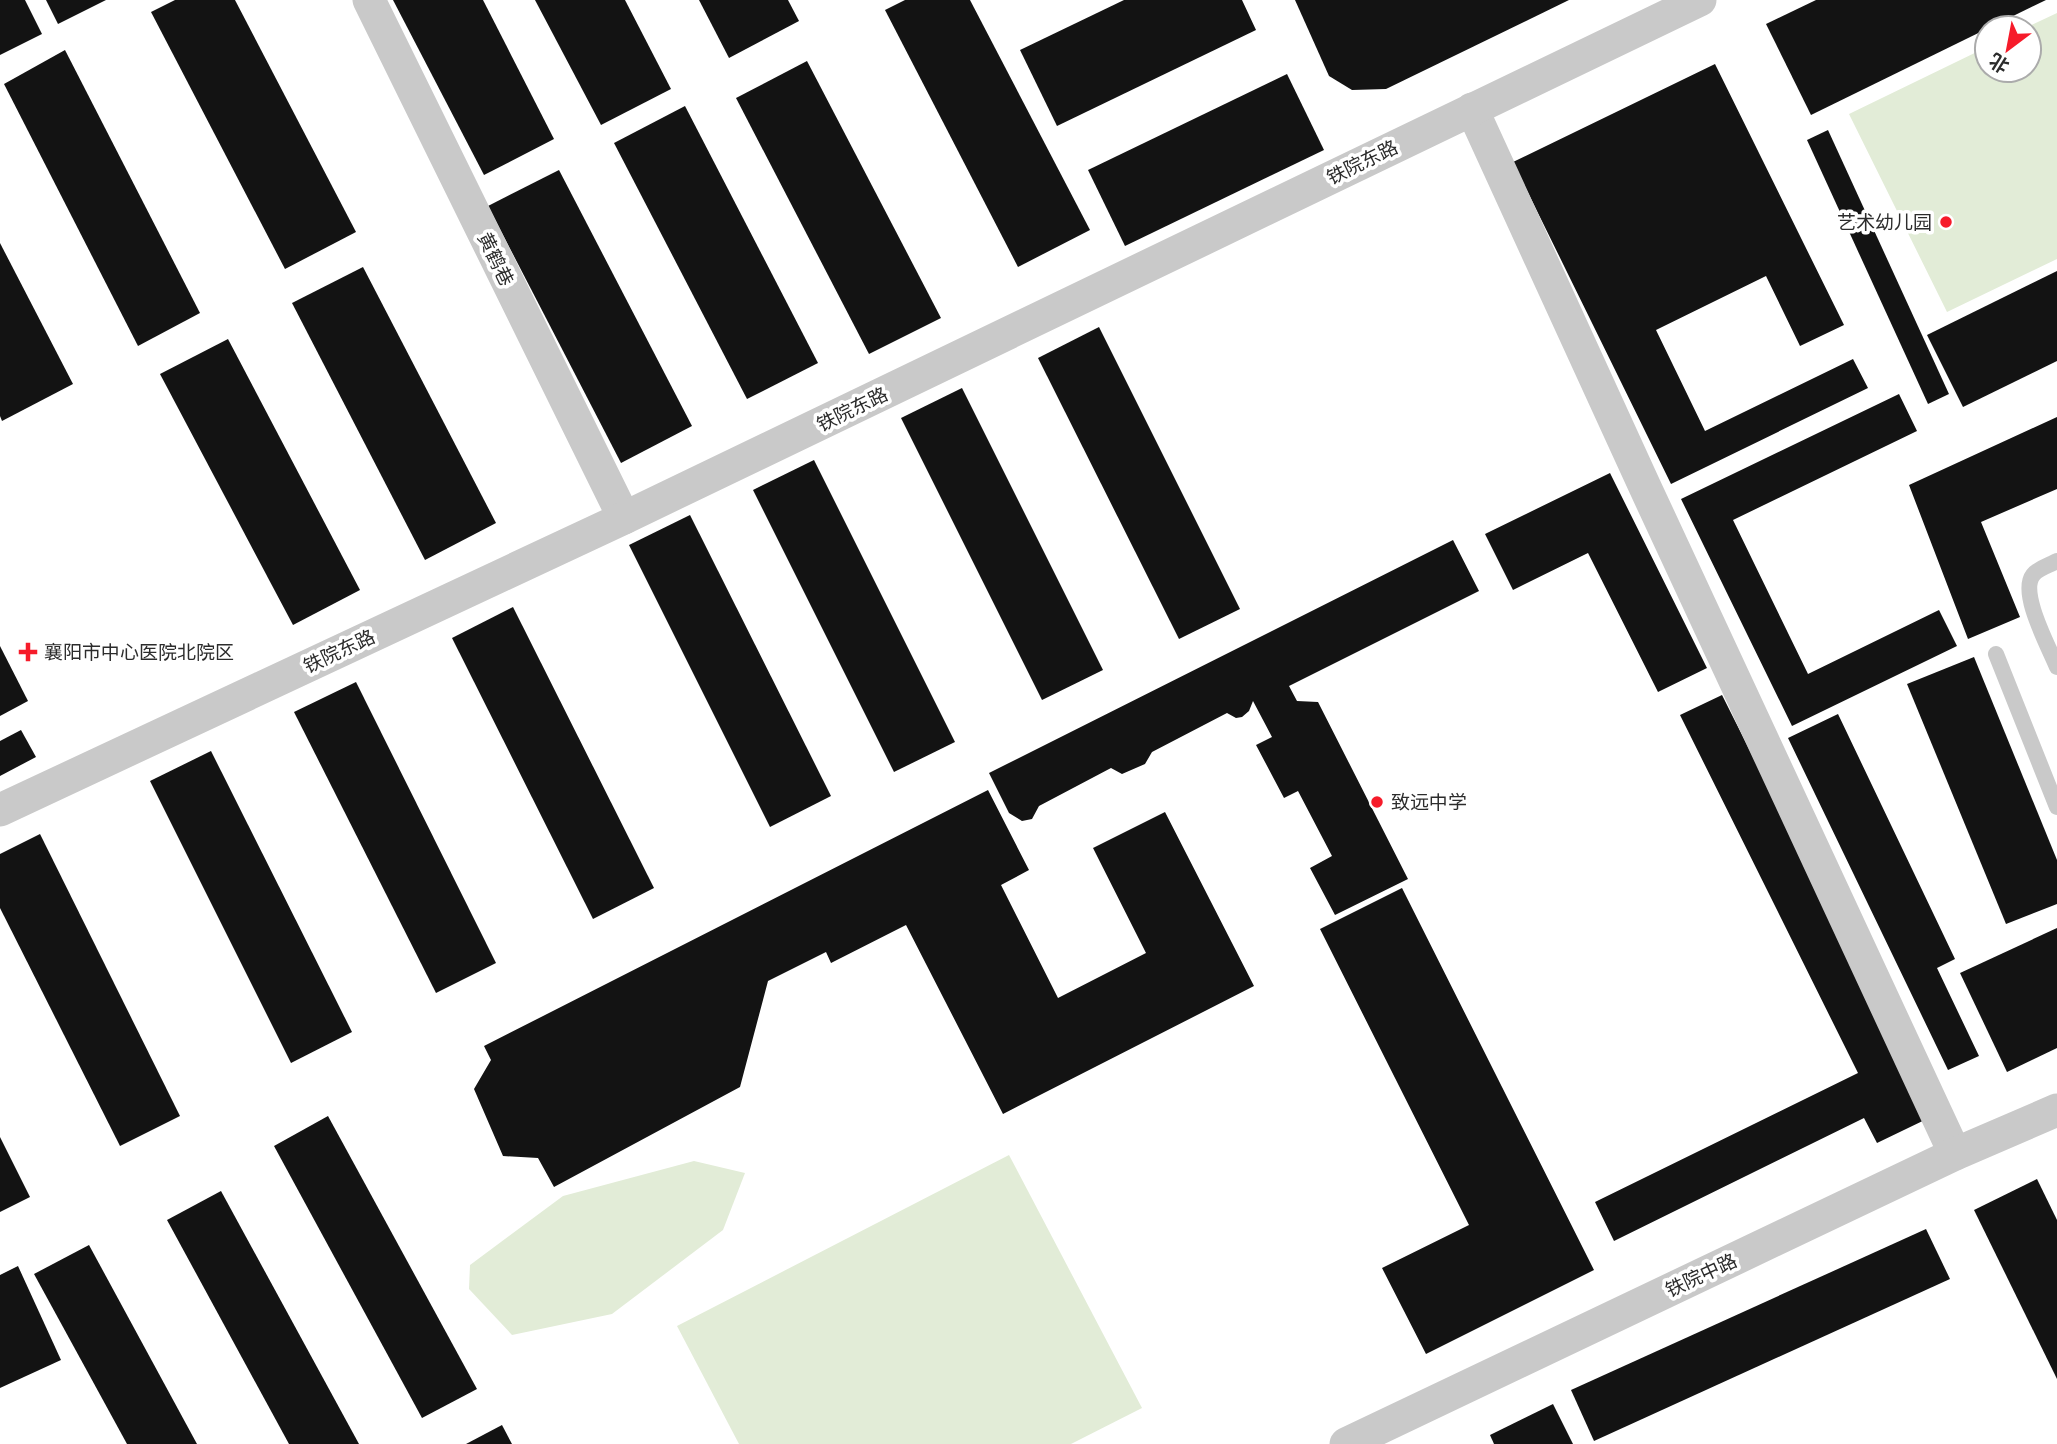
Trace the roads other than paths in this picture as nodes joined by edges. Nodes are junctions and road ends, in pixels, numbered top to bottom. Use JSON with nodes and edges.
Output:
{"nodes":[{"id":1,"x":369,"y":0,"type":"edge"},
{"id":2,"x":1700,"y":0,"type":"edge"},
{"id":3,"x":1472,"y":109,"type":"junction"},
{"id":4,"x":624,"y":519,"type":"junction"},
{"id":5,"x":2057,"y":561,"type":"edge"},
{"id":6,"x":1996,"y":654,"type":"dead end"},
{"id":7,"x":2057,"y":667,"type":"edge"},
{"id":8,"x":2057,"y":807,"type":"edge"},
{"id":9,"x":0,"y":810,"type":"edge"},
{"id":10,"x":2057,"y":1110,"type":"edge"},
{"id":11,"x":1955,"y":1154,"type":"junction"},
{"id":12,"x":1346,"y":1444,"type":"edge"}],
"edges":[{"from":1,"to":4,"type":"street","name":"黄鹤巷"},
{"from":2,"to":3,"type":"street","name":"铁院东路"},
{"from":3,"to":4,"type":"street","name":"铁院东路"},
{"from":3,"to":11,"type":"street"},
{"from":4,"to":9,"type":"street","name":"铁院东路"},
{"from":5,"to":7,"type":"lane"},
{"from":6,"to":8,"type":"lane"},
{"from":10,"to":11,"type":"street","name":"铁院中路"},
{"from":11,"to":12,"type":"street","name":"铁院中路"}]}
